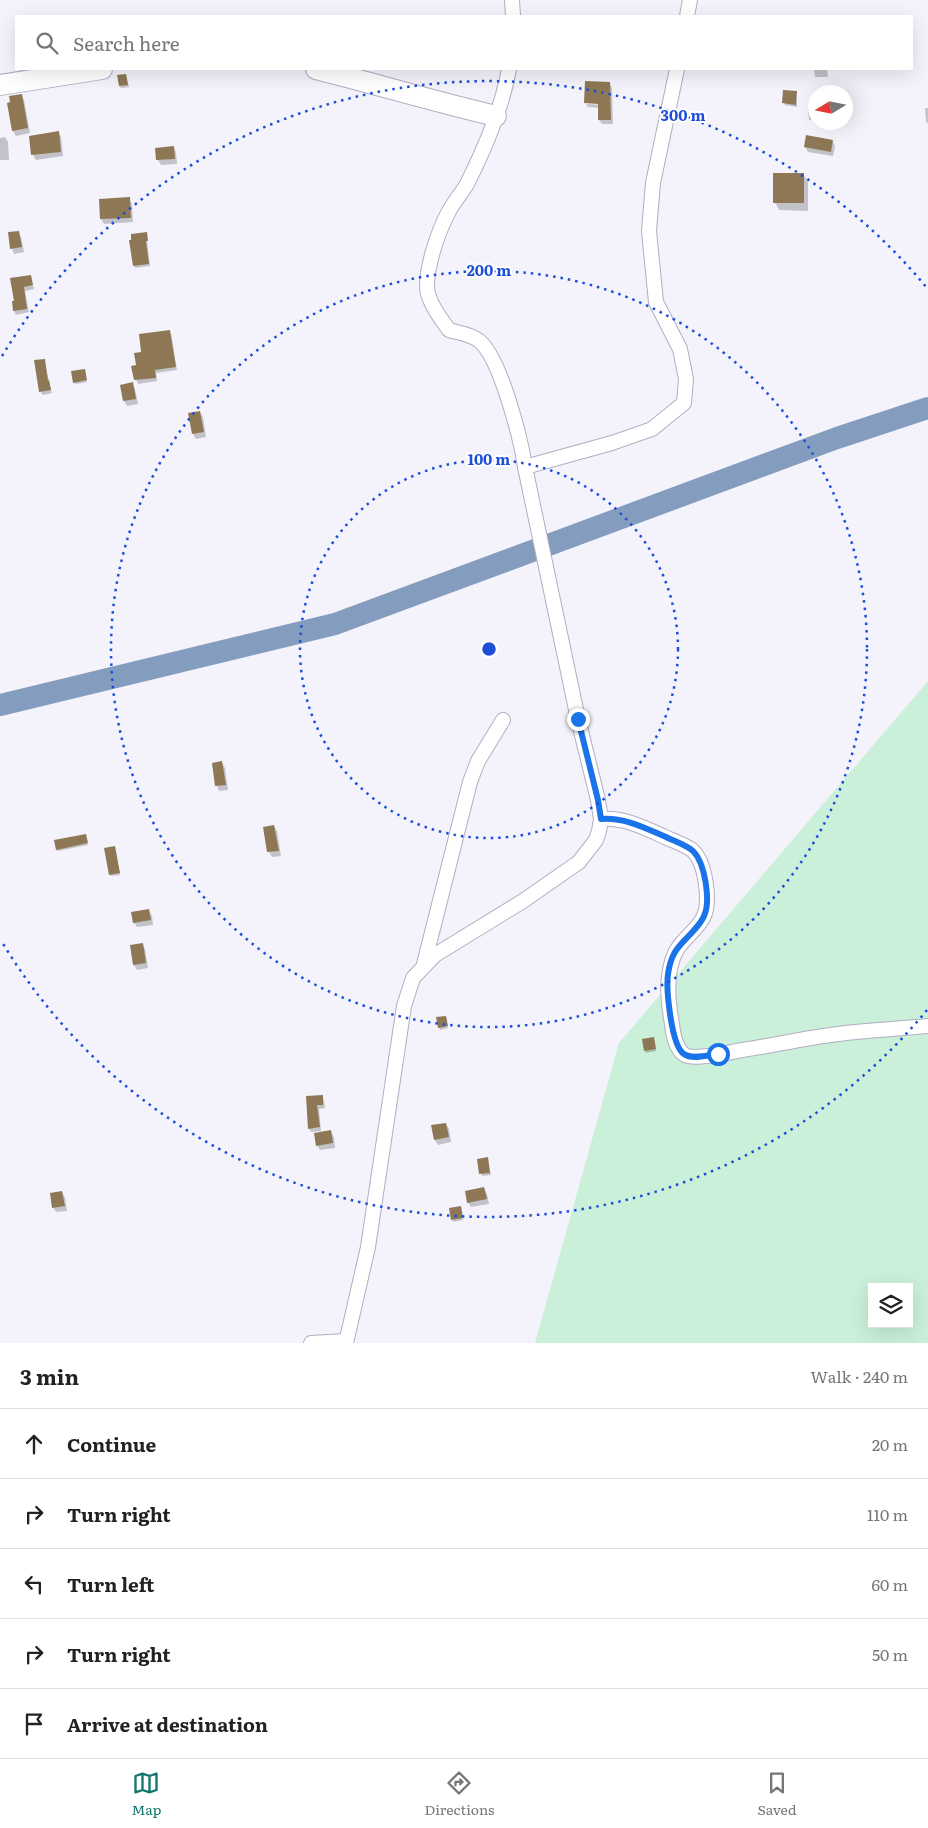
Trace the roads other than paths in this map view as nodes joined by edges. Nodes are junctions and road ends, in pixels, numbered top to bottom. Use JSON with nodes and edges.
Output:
{"nodes":[{"id":1,"x":512,"y":0,"type":"edge"},
{"id":2,"x":690,"y":0,"type":"edge"},
{"id":3,"x":513,"y":15,"type":"edge"},
{"id":4,"x":687,"y":15,"type":"edge"},
{"id":5,"x":96,"y":70,"type":"edge"},
{"id":6,"x":320,"y":70,"type":"edge"},
{"id":7,"x":509,"y":70,"type":"edge"},
{"id":8,"x":677,"y":70,"type":"edge"},
{"id":9,"x":0,"y":85,"type":"edge"},
{"id":10,"x":496,"y":116,"type":"junction"},
{"id":11,"x":526,"y":468,"type":"junction"},
{"id":12,"x":503,"y":720,"type":"dead end"},
{"id":13,"x":601,"y":819,"type":"junction"},
{"id":14,"x":424,"y":965,"type":"junction"},
{"id":15,"x":928,"y":1026,"type":"edge"},
{"id":16,"x":346,"y":1342,"type":"edge"},
{"id":17,"x":311,"y":1343,"type":"edge"}],
"edges":[{"from":1,"to":3,"type":"street"},
{"from":2,"to":4,"type":"street"},
{"from":5,"to":9,"type":"street"},
{"from":6,"to":10,"type":"street"},
{"from":7,"to":10,"type":"street"},
{"from":8,"to":11,"type":"street"},
{"from":10,"to":11,"type":"street"},
{"from":11,"to":13,"type":"street"},
{"from":12,"to":14,"type":"street"},
{"from":13,"to":14,"type":"street"},
{"from":13,"to":15,"type":"street"},
{"from":14,"to":16,"type":"street"},
{"from":16,"to":17,"type":"street"}]}
